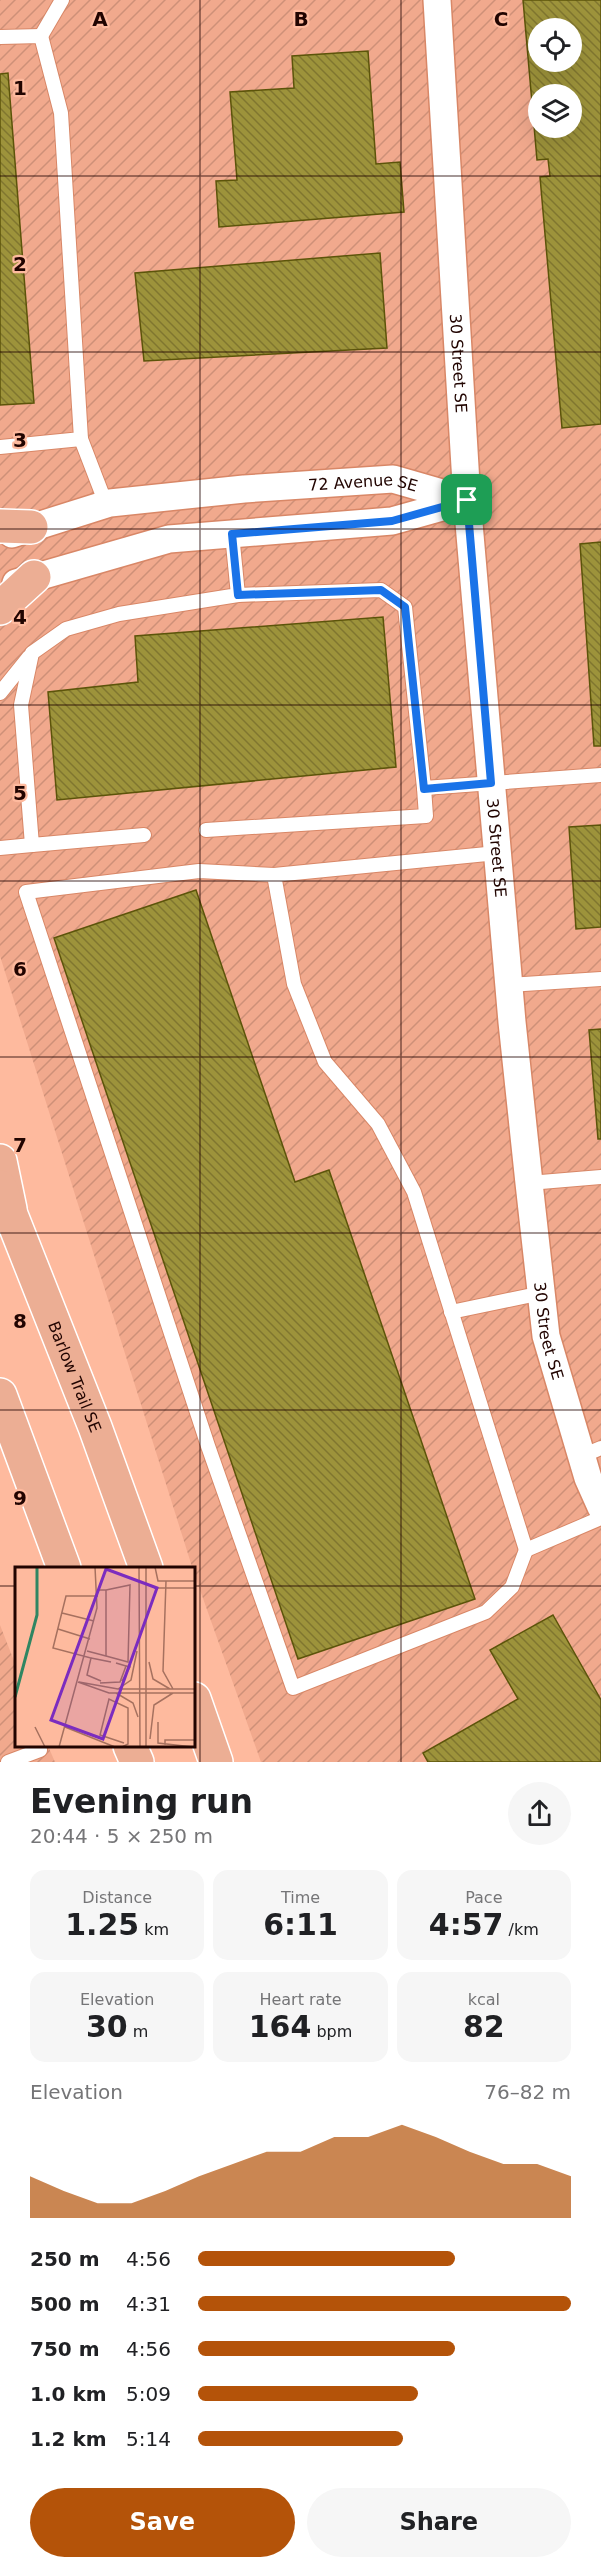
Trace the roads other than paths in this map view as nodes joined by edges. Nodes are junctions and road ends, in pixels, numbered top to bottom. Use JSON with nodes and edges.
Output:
{"nodes":[{"id":1,"x":62,"y":0,"type":"edge"},
{"id":2,"x":437,"y":0,"type":"edge"},
{"id":3,"x":41,"y":36,"type":"junction"},
{"id":4,"x":0,"y":37,"type":"edge"},
{"id":5,"x":81,"y":439,"type":"junction"},
{"id":6,"x":0,"y":447,"type":"edge"},
{"id":7,"x":467,"y":500,"type":"junction"},
{"id":8,"x":106,"y":504,"type":"junction"},
{"id":9,"x":15,"y":526,"type":"edge"},
{"id":10,"x":232,"y":534,"type":"junction"},
{"id":11,"x":0,"y":538,"type":"edge"},
{"id":12,"x":34,"y":577,"type":"junction"},
{"id":13,"x":0,"y":589,"type":"edge"},
{"id":14,"x":238,"y":595,"type":"junction"},
{"id":15,"x":0,"y":608,"type":"edge"},
{"id":16,"x":32,"y":653,"type":"junction"},
{"id":17,"x":0,"y":693,"type":"edge"},
{"id":18,"x":601,"y":775,"type":"edge"},
{"id":19,"x":491,"y":783,"type":"junction"},
{"id":20,"x":424,"y":789,"type":"junction"},
{"id":21,"x":206,"y":831,"type":"dead end"},
{"id":22,"x":144,"y":835,"type":"dead end"},
{"id":23,"x":32,"y":845,"type":"junction"},
{"id":24,"x":0,"y":848,"type":"edge"},
{"id":25,"x":497,"y":853,"type":"junction"},
{"id":26,"x":274,"y":875,"type":"junction"},
{"id":27,"x":601,"y":979,"type":"edge"},
{"id":28,"x":509,"y":985,"type":"junction"},
{"id":29,"x":0,"y":1161,"type":"edge"},
{"id":30,"x":601,"y":1177,"type":"edge"},
{"id":31,"x":529,"y":1183,"type":"junction"},
{"id":32,"x":0,"y":1187,"type":"edge"},
{"id":33,"x":13,"y":1219,"type":"junction"},
{"id":34,"x":542,"y":1293,"type":"junction"},
{"id":35,"x":451,"y":1312,"type":"junction"},
{"id":36,"x":0,"y":1395,"type":"edge"},
{"id":37,"x":591,"y":1452,"type":"edge"},
{"id":38,"x":601,"y":1507,"type":"edge"},
{"id":39,"x":601,"y":1518,"type":"edge"},
{"id":40,"x":526,"y":1550,"type":"junction"},
{"id":41,"x":63,"y":1567,"type":"edge"},
{"id":42,"x":145,"y":1567,"type":"edge"},
{"id":43,"x":195,"y":1702,"type":"edge"},
{"id":44,"x":130,"y":1747,"type":"edge"},
{"id":45,"x":40,"y":1750,"type":"dead end"},
{"id":46,"x":8,"y":1762,"type":"edge"},
{"id":47,"x":136,"y":1762,"type":"edge"},
{"id":48,"x":216,"y":1762,"type":"edge"}],
"edges":[{"from":1,"to":3,"type":"lane"},
{"from":2,"to":7,"type":"street","name":"30 Street SE"},
{"from":3,"to":4,"type":"lane"},
{"from":3,"to":5,"type":"lane"},
{"from":5,"to":6,"type":"lane"},
{"from":5,"to":8,"type":"lane"},
{"from":7,"to":8,"type":"street","name":"72 Avenue SE"},
{"from":7,"to":10,"type":"street","name":"72 Avenue SE"},
{"from":7,"to":19,"type":"street","name":"30 Street SE"},
{"from":8,"to":9,"type":"street","name":"72 Avenue SE"},
{"from":9,"to":11,"type":"street","name":"72 Avenue SE"},
{"from":10,"to":12,"type":"street","name":"72 Avenue SE"},
{"from":10,"to":14,"type":"lane"},
{"from":12,"to":13,"type":"street","name":"72 Avenue SE"},
{"from":12,"to":15,"type":"main road"},
{"from":14,"to":16,"type":"lane"},
{"from":14,"to":20,"type":"lane"},
{"from":16,"to":17,"type":"lane"},
{"from":16,"to":23,"type":"lane"},
{"from":18,"to":19,"type":"lane"},
{"from":19,"to":20,"type":"lane"},
{"from":19,"to":25,"type":"street","name":"30 Street SE"},
{"from":20,"to":21,"type":"lane"},
{"from":22,"to":23,"type":"lane"},
{"from":23,"to":24,"type":"lane"},
{"from":25,"to":26,"type":"lane"},
{"from":25,"to":28,"type":"street","name":"30 Street SE"},
{"from":26,"to":35,"type":"lane"},
{"from":26,"to":40,"type":"lane"},
{"from":27,"to":28,"type":"lane"},
{"from":28,"to":31,"type":"street","name":"30 Street SE"},
{"from":29,"to":33,"type":"main road"},
{"from":30,"to":31,"type":"lane"},
{"from":31,"to":34,"type":"street","name":"30 Street SE"},
{"from":32,"to":33,"type":"main road","name":"Barlow Trail SE"},
{"from":33,"to":42,"type":"main road","name":"Barlow Trail SE"},
{"from":34,"to":35,"type":"lane"},
{"from":34,"to":37,"type":"street","name":"30 Street SE"},
{"from":35,"to":40,"type":"lane"},
{"from":36,"to":41,"type":"main road"},
{"from":37,"to":38,"type":"street","name":"30 Street SE"},
{"from":39,"to":40,"type":"lane"},
{"from":43,"to":48,"type":"main road"},
{"from":44,"to":47,"type":"main road"},
{"from":45,"to":46,"type":"lane"}]}
